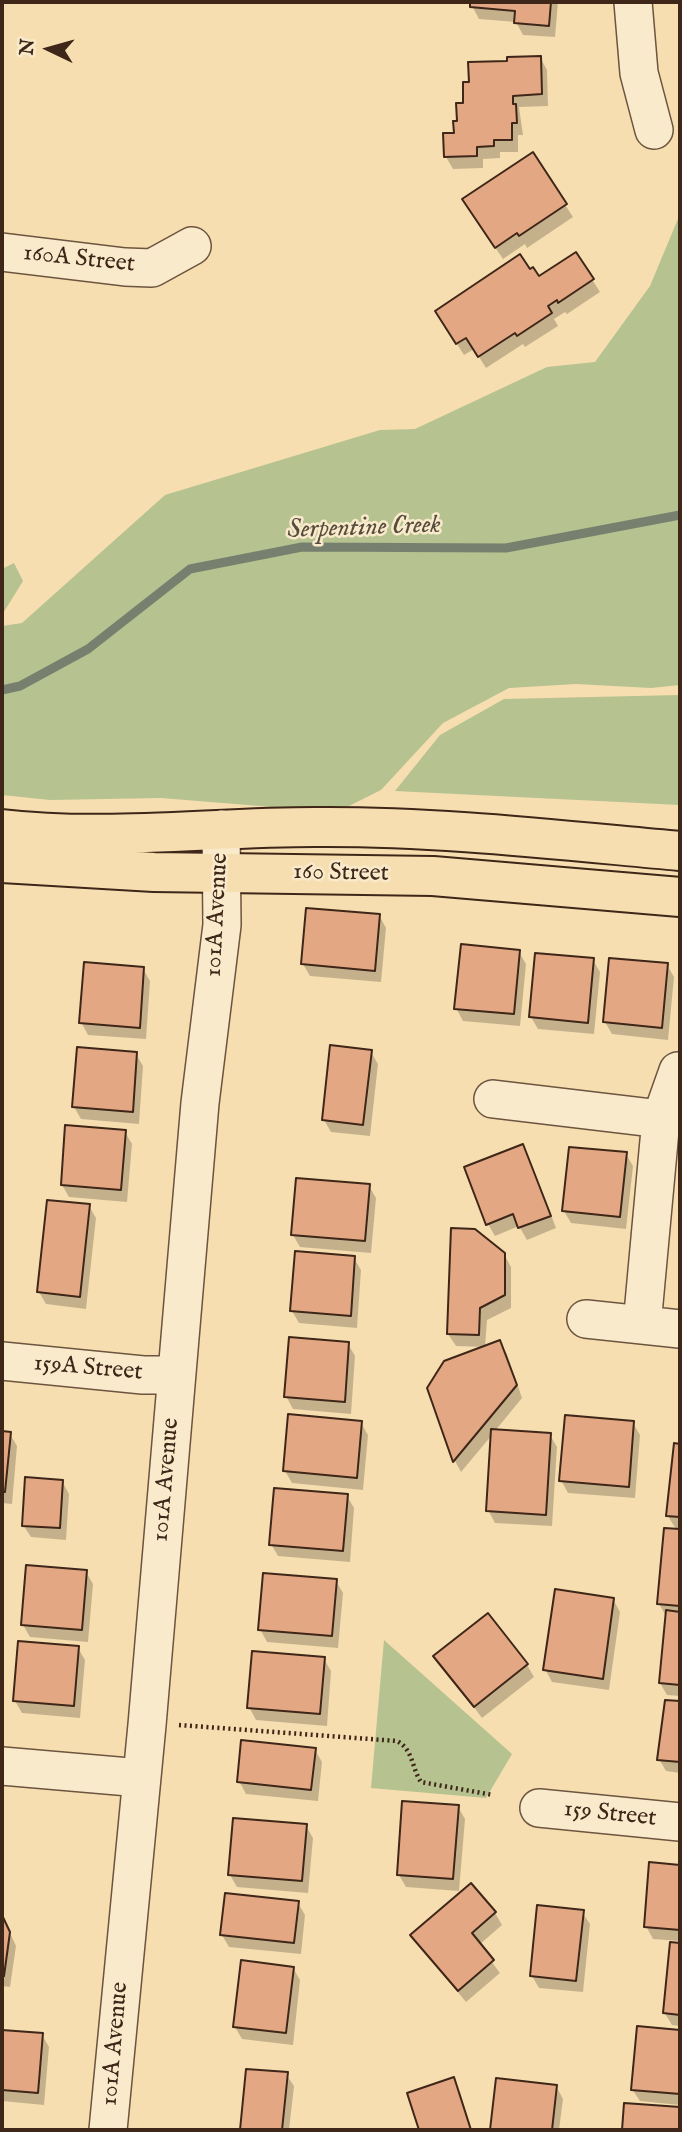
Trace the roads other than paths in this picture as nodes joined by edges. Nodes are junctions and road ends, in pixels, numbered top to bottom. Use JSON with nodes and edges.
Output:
{"nodes":[{"id":1,"x":633,"y":2,"type":"edge"},
{"id":2,"x":654,"y":130,"type":"dead end"},
{"id":3,"x":192,"y":246,"type":"dead end"},
{"id":4,"x":2,"y":252,"type":"edge"},
{"id":5,"x":2,"y":829,"type":"edge"},
{"id":6,"x":221,"y":829,"type":"junction"},
{"id":7,"x":680,"y":851,"type":"edge"},
{"id":8,"x":2,"y":863,"type":"edge"},
{"id":9,"x":223,"y":874,"type":"junction"},
{"id":10,"x":680,"y":897,"type":"edge"},
{"id":11,"x":678,"y":1071,"type":"dead end"},
{"id":12,"x":493,"y":1099,"type":"dead end"},
{"id":13,"x":661,"y":1119,"type":"junction"},
{"id":14,"x":586,"y":1319,"type":"dead end"},
{"id":15,"x":642,"y":1325,"type":"junction"},
{"id":16,"x":680,"y":1329,"type":"edge"},
{"id":17,"x":2,"y":1361,"type":"edge"},
{"id":18,"x":175,"y":1375,"type":"junction"},
{"id":19,"x":2,"y":1766,"type":"edge"},
{"id":20,"x":141,"y":1778,"type":"junction"},
{"id":21,"x":539,"y":1808,"type":"dead end"},
{"id":22,"x":680,"y":1822,"type":"edge"},
{"id":23,"x":108,"y":2130,"type":"edge"}],
"edges":[{"from":1,"to":2,"type":"street"},
{"from":3,"to":4,"type":"street","name":"160A Street"},
{"from":5,"to":6,"type":"main road","name":"160 Street"},
{"from":6,"to":7,"type":"main road","name":"160 Street"},
{"from":6,"to":9,"type":"street","name":"101A Avenue"},
{"from":8,"to":9,"type":"main road","name":"160 Street"},
{"from":9,"to":10,"type":"main road","name":"160 Street"},
{"from":9,"to":18,"type":"street","name":"101A Avenue"},
{"from":11,"to":13,"type":"street"},
{"from":12,"to":13,"type":"street"},
{"from":13,"to":15,"type":"street"},
{"from":14,"to":15,"type":"street"},
{"from":15,"to":16,"type":"street"},
{"from":17,"to":18,"type":"street","name":"159A Street"},
{"from":18,"to":20,"type":"street","name":"101A Avenue"},
{"from":19,"to":20,"type":"street"},
{"from":20,"to":23,"type":"street","name":"101A Avenue"},
{"from":21,"to":22,"type":"street","name":"159 Street"}]}
